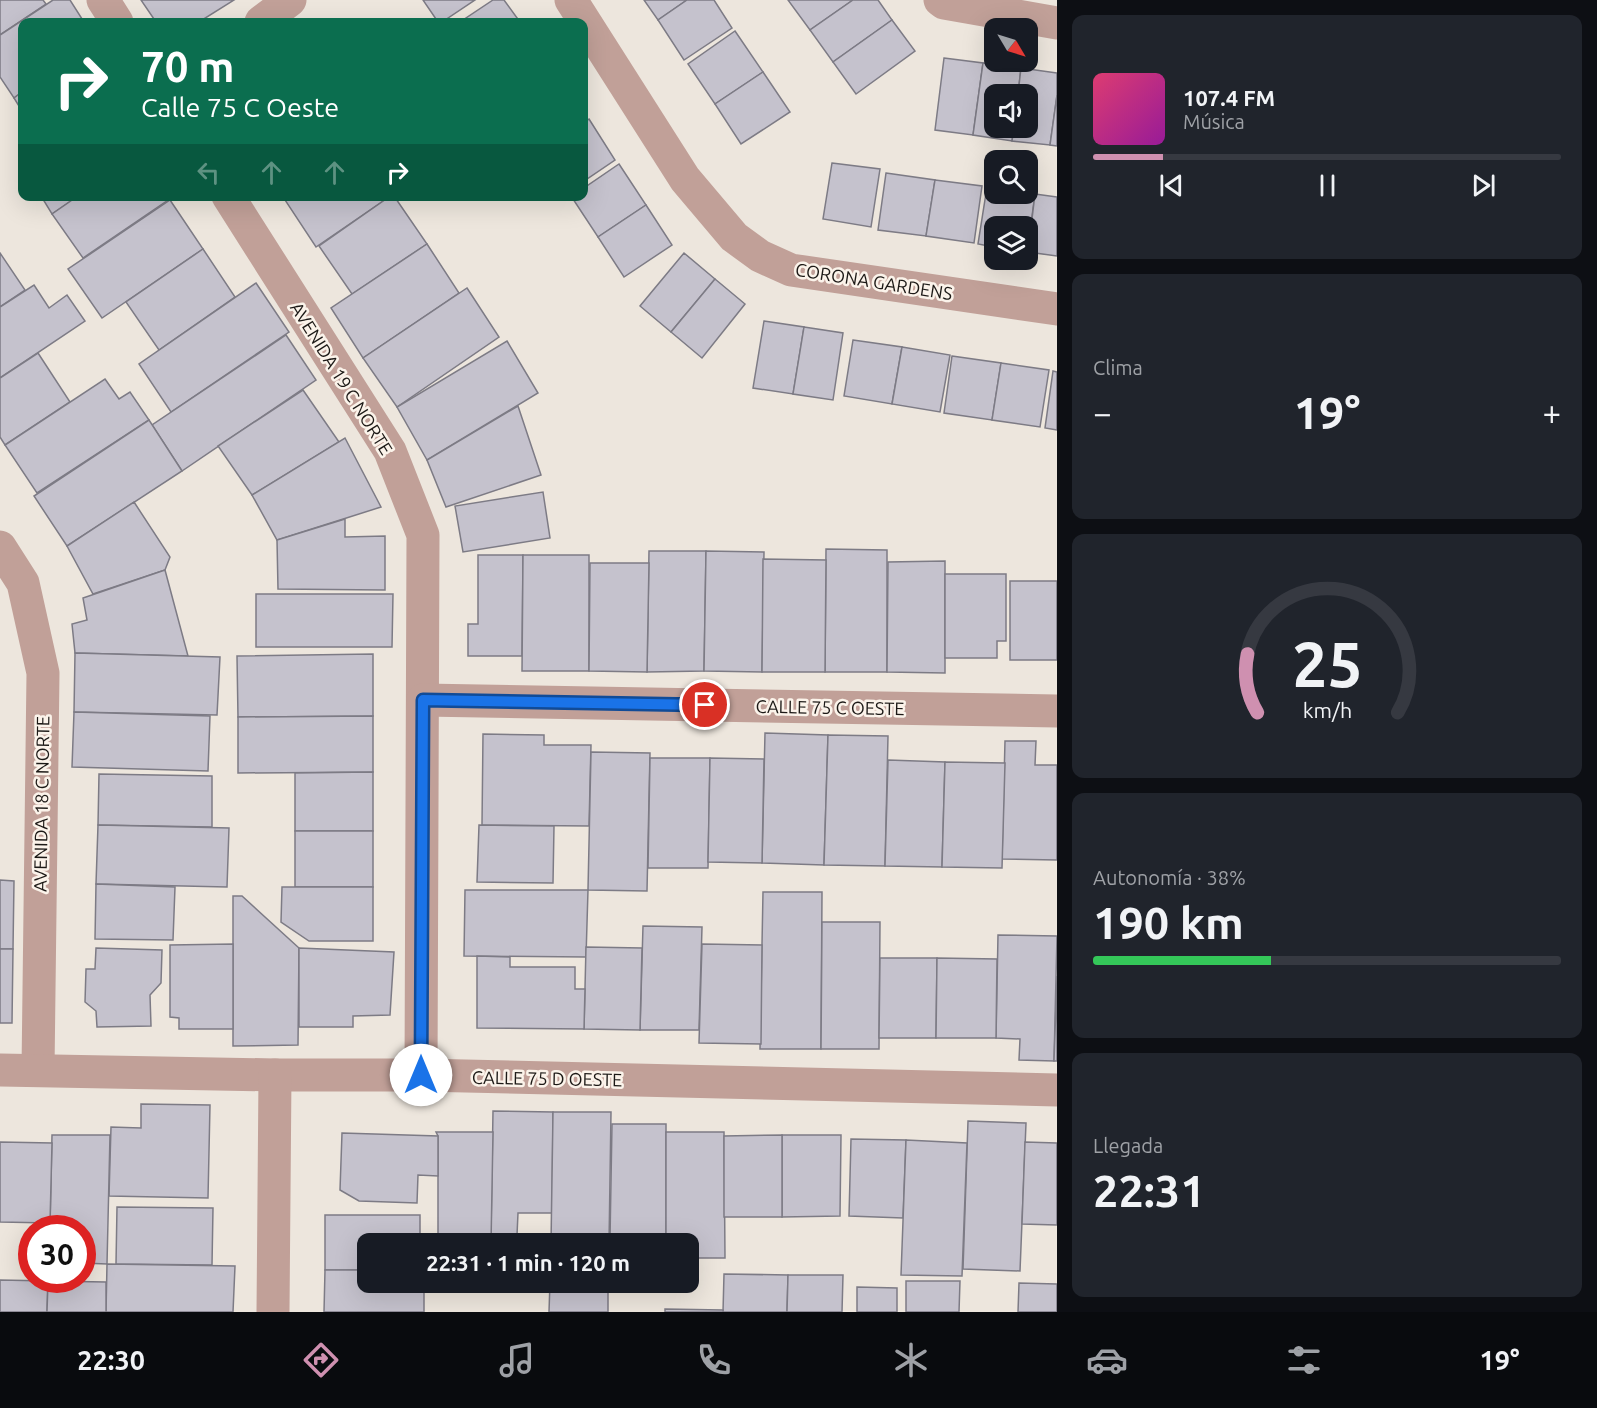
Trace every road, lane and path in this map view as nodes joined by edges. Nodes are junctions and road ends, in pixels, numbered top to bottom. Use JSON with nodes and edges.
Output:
{"nodes":[{"id":1,"x":103,"y":0,"type":"edge"},
{"id":2,"x":290,"y":0,"type":"edge"},
{"id":3,"x":571,"y":0,"type":"edge"},
{"id":4,"x":940,"y":0,"type":"edge"},
{"id":5,"x":114,"y":18,"type":"edge"},
{"id":6,"x":266,"y":18,"type":"edge"},
{"id":7,"x":582,"y":18,"type":"edge"},
{"id":8,"x":1057,"y":23,"type":"edge"},
{"id":9,"x":588,"y":27,"type":"edge"},
{"id":10,"x":231,"y":201,"type":"edge"},
{"id":11,"x":1057,"y":309,"type":"edge"},
{"id":12,"x":0,"y":548,"type":"edge"},
{"id":13,"x":423,"y":700,"type":"junction"},
{"id":14,"x":1057,"y":711,"type":"edge"},
{"id":15,"x":0,"y":1070,"type":"edge"},
{"id":16,"x":38,"y":1070,"type":"junction"},
{"id":17,"x":421,"y":1075,"type":"junction"},
{"id":18,"x":275,"y":1076,"type":"junction"},
{"id":19,"x":1057,"y":1090,"type":"edge"},
{"id":20,"x":273,"y":1312,"type":"edge"}],
"edges":[{"from":1,"to":5,"type":"street"},
{"from":2,"to":6,"type":"street"},
{"from":3,"to":7,"type":"street","name":"CORONA GARDENS"},
{"from":4,"to":8,"type":"street"},
{"from":9,"to":11,"type":"street","name":"CORONA GARDENS"},
{"from":10,"to":13,"type":"street","name":"AVENIDA 19 C NORTE"},
{"from":12,"to":16,"type":"street","name":"AVENIDA 18 C NORTE"},
{"from":13,"to":14,"type":"street","name":"CALLE 75 C OESTE"},
{"from":13,"to":17,"type":"street","name":"AVENIDA 19 C NORTE"},
{"from":15,"to":16,"type":"street","name":"CALLE 75 D OESTE"},
{"from":16,"to":18,"type":"street","name":"CALLE 75 D OESTE"},
{"from":17,"to":18,"type":"street","name":"CALLE 75 D OESTE"},
{"from":17,"to":19,"type":"street","name":"CALLE 75 D OESTE"},
{"from":18,"to":20,"type":"street"}]}
